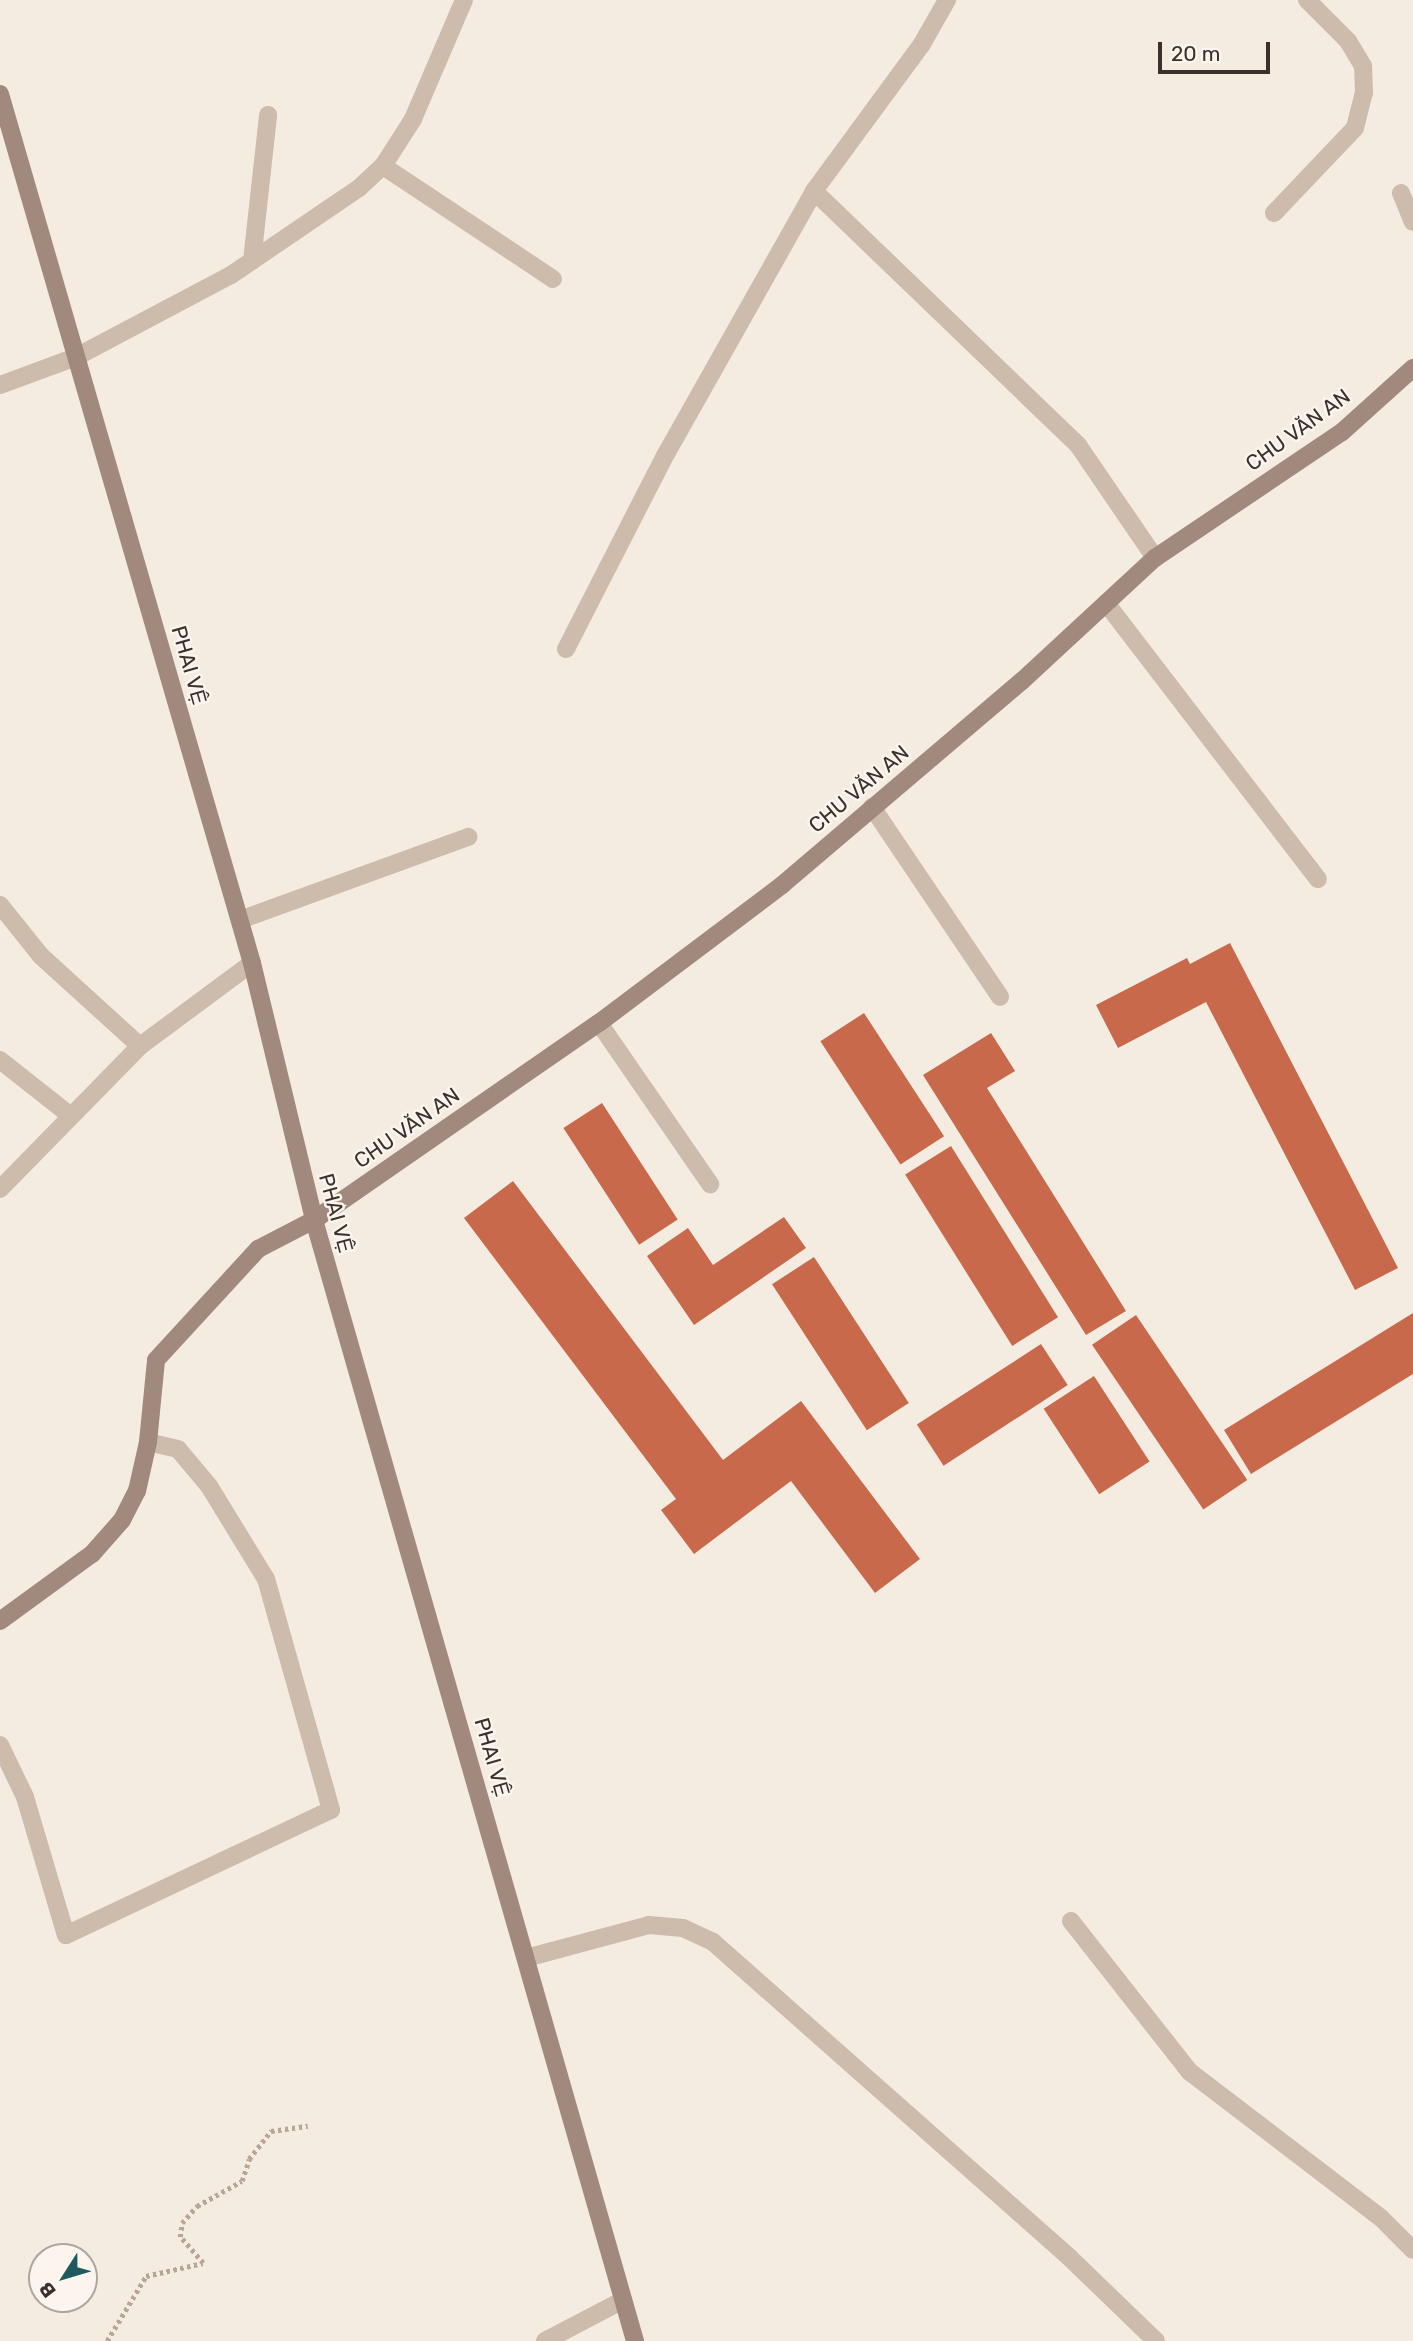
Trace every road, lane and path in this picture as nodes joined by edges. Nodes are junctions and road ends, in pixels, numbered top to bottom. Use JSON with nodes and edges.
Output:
{"nodes":[{"id":1,"x":464,"y":0,"type":"edge"},
{"id":2,"x":947,"y":0,"type":"edge"},
{"id":3,"x":1307,"y":0,"type":"edge"},
{"id":4,"x":0,"y":94,"type":"edge"},
{"id":5,"x":268,"y":115,"type":"dead end"},
{"id":6,"x":383,"y":166,"type":"junction"},
{"id":7,"x":814,"y":191,"type":"junction"},
{"id":8,"x":1401,"y":193,"type":"dead end"},
{"id":9,"x":1274,"y":213,"type":"dead end"},
{"id":10,"x":1413,"y":222,"type":"edge"},
{"id":11,"x":252,"y":261,"type":"junction"},
{"id":12,"x":553,"y":279,"type":"dead end"},
{"id":13,"x":76,"y":357,"type":"junction"},
{"id":14,"x":1413,"y":368,"type":"edge"},
{"id":15,"x":0,"y":385,"type":"edge"},
{"id":16,"x":1155,"y":558,"type":"junction"},
{"id":17,"x":1106,"y":603,"type":"junction"},
{"id":18,"x":566,"y":649,"type":"dead end"},
{"id":19,"x":872,"y":807,"type":"junction"},
{"id":20,"x":468,"y":837,"type":"dead end"},
{"id":21,"x":1318,"y":879,"type":"dead end"},
{"id":22,"x":0,"y":905,"type":"edge"},
{"id":23,"x":240,"y":920,"type":"junction"},
{"id":24,"x":252,"y":963,"type":"junction"},
{"id":25,"x":1000,"y":997,"type":"dead end"},
{"id":26,"x":599,"y":1023,"type":"junction"},
{"id":27,"x":140,"y":1046,"type":"junction"},
{"id":28,"x":0,"y":1060,"type":"edge"},
{"id":29,"x":71,"y":1116,"type":"junction"},
{"id":30,"x":710,"y":1184,"type":"dead end"},
{"id":31,"x":0,"y":1189,"type":"edge"},
{"id":32,"x":314,"y":1220,"type":"junction"},
{"id":33,"x":148,"y":1442,"type":"junction"},
{"id":34,"x":0,"y":1621,"type":"edge"},
{"id":35,"x":0,"y":1745,"type":"edge"},
{"id":36,"x":1071,"y":1921,"type":"dead end"},
{"id":37,"x":526,"y":1958,"type":"junction"},
{"id":38,"x":308,"y":2126,"type":"dead end"},
{"id":39,"x":1413,"y":2250,"type":"edge"},
{"id":40,"x":623,"y":2300,"type":"junction"},
{"id":41,"x":107,"y":2341,"type":"edge"},
{"id":42,"x":545,"y":2341,"type":"edge"},
{"id":43,"x":635,"y":2341,"type":"edge"},
{"id":44,"x":1156,"y":2341,"type":"edge"}],
"edges":[{"from":1,"to":6,"type":"street"},
{"from":2,"to":7,"type":"street"},
{"from":3,"to":9,"type":"street"},
{"from":4,"to":13,"type":"street","name":"PHAI VỆ"},
{"from":5,"to":11,"type":"street"},
{"from":6,"to":11,"type":"street"},
{"from":6,"to":12,"type":"street"},
{"from":7,"to":16,"type":"street"},
{"from":7,"to":18,"type":"street"},
{"from":8,"to":10,"type":"street"},
{"from":11,"to":13,"type":"street"},
{"from":13,"to":15,"type":"street"},
{"from":13,"to":23,"type":"street","name":"PHAI VỆ"},
{"from":14,"to":16,"type":"street","name":"CHU VĂN AN"},
{"from":16,"to":17,"type":"street","name":"CHU VĂN AN"},
{"from":17,"to":19,"type":"street","name":"CHU VĂN AN"},
{"from":17,"to":21,"type":"street"},
{"from":19,"to":25,"type":"street"},
{"from":19,"to":26,"type":"street","name":"CHU VĂN AN"},
{"from":20,"to":23,"type":"street"},
{"from":22,"to":27,"type":"street"},
{"from":23,"to":24,"type":"street","name":"PHAI VỆ"},
{"from":24,"to":27,"type":"street"},
{"from":24,"to":32,"type":"street","name":"PHAI VỆ"},
{"from":26,"to":30,"type":"street"},
{"from":26,"to":32,"type":"street","name":"CHU VĂN AN"},
{"from":27,"to":29,"type":"street"},
{"from":28,"to":29,"type":"street"},
{"from":29,"to":31,"type":"street"},
{"from":32,"to":33,"type":"street","name":"CHU VĂN AN"},
{"from":32,"to":37,"type":"street","name":"PHAI VỆ"},
{"from":33,"to":34,"type":"street","name":"CHU VĂN AN"},
{"from":33,"to":35,"type":"street"},
{"from":36,"to":39,"type":"street"},
{"from":37,"to":40,"type":"street","name":"PHAI VỆ"},
{"from":37,"to":44,"type":"street"},
{"from":38,"to":41,"type":"path"},
{"from":40,"to":42,"type":"street"},
{"from":40,"to":43,"type":"street","name":"PHAI VỆ"}]}
